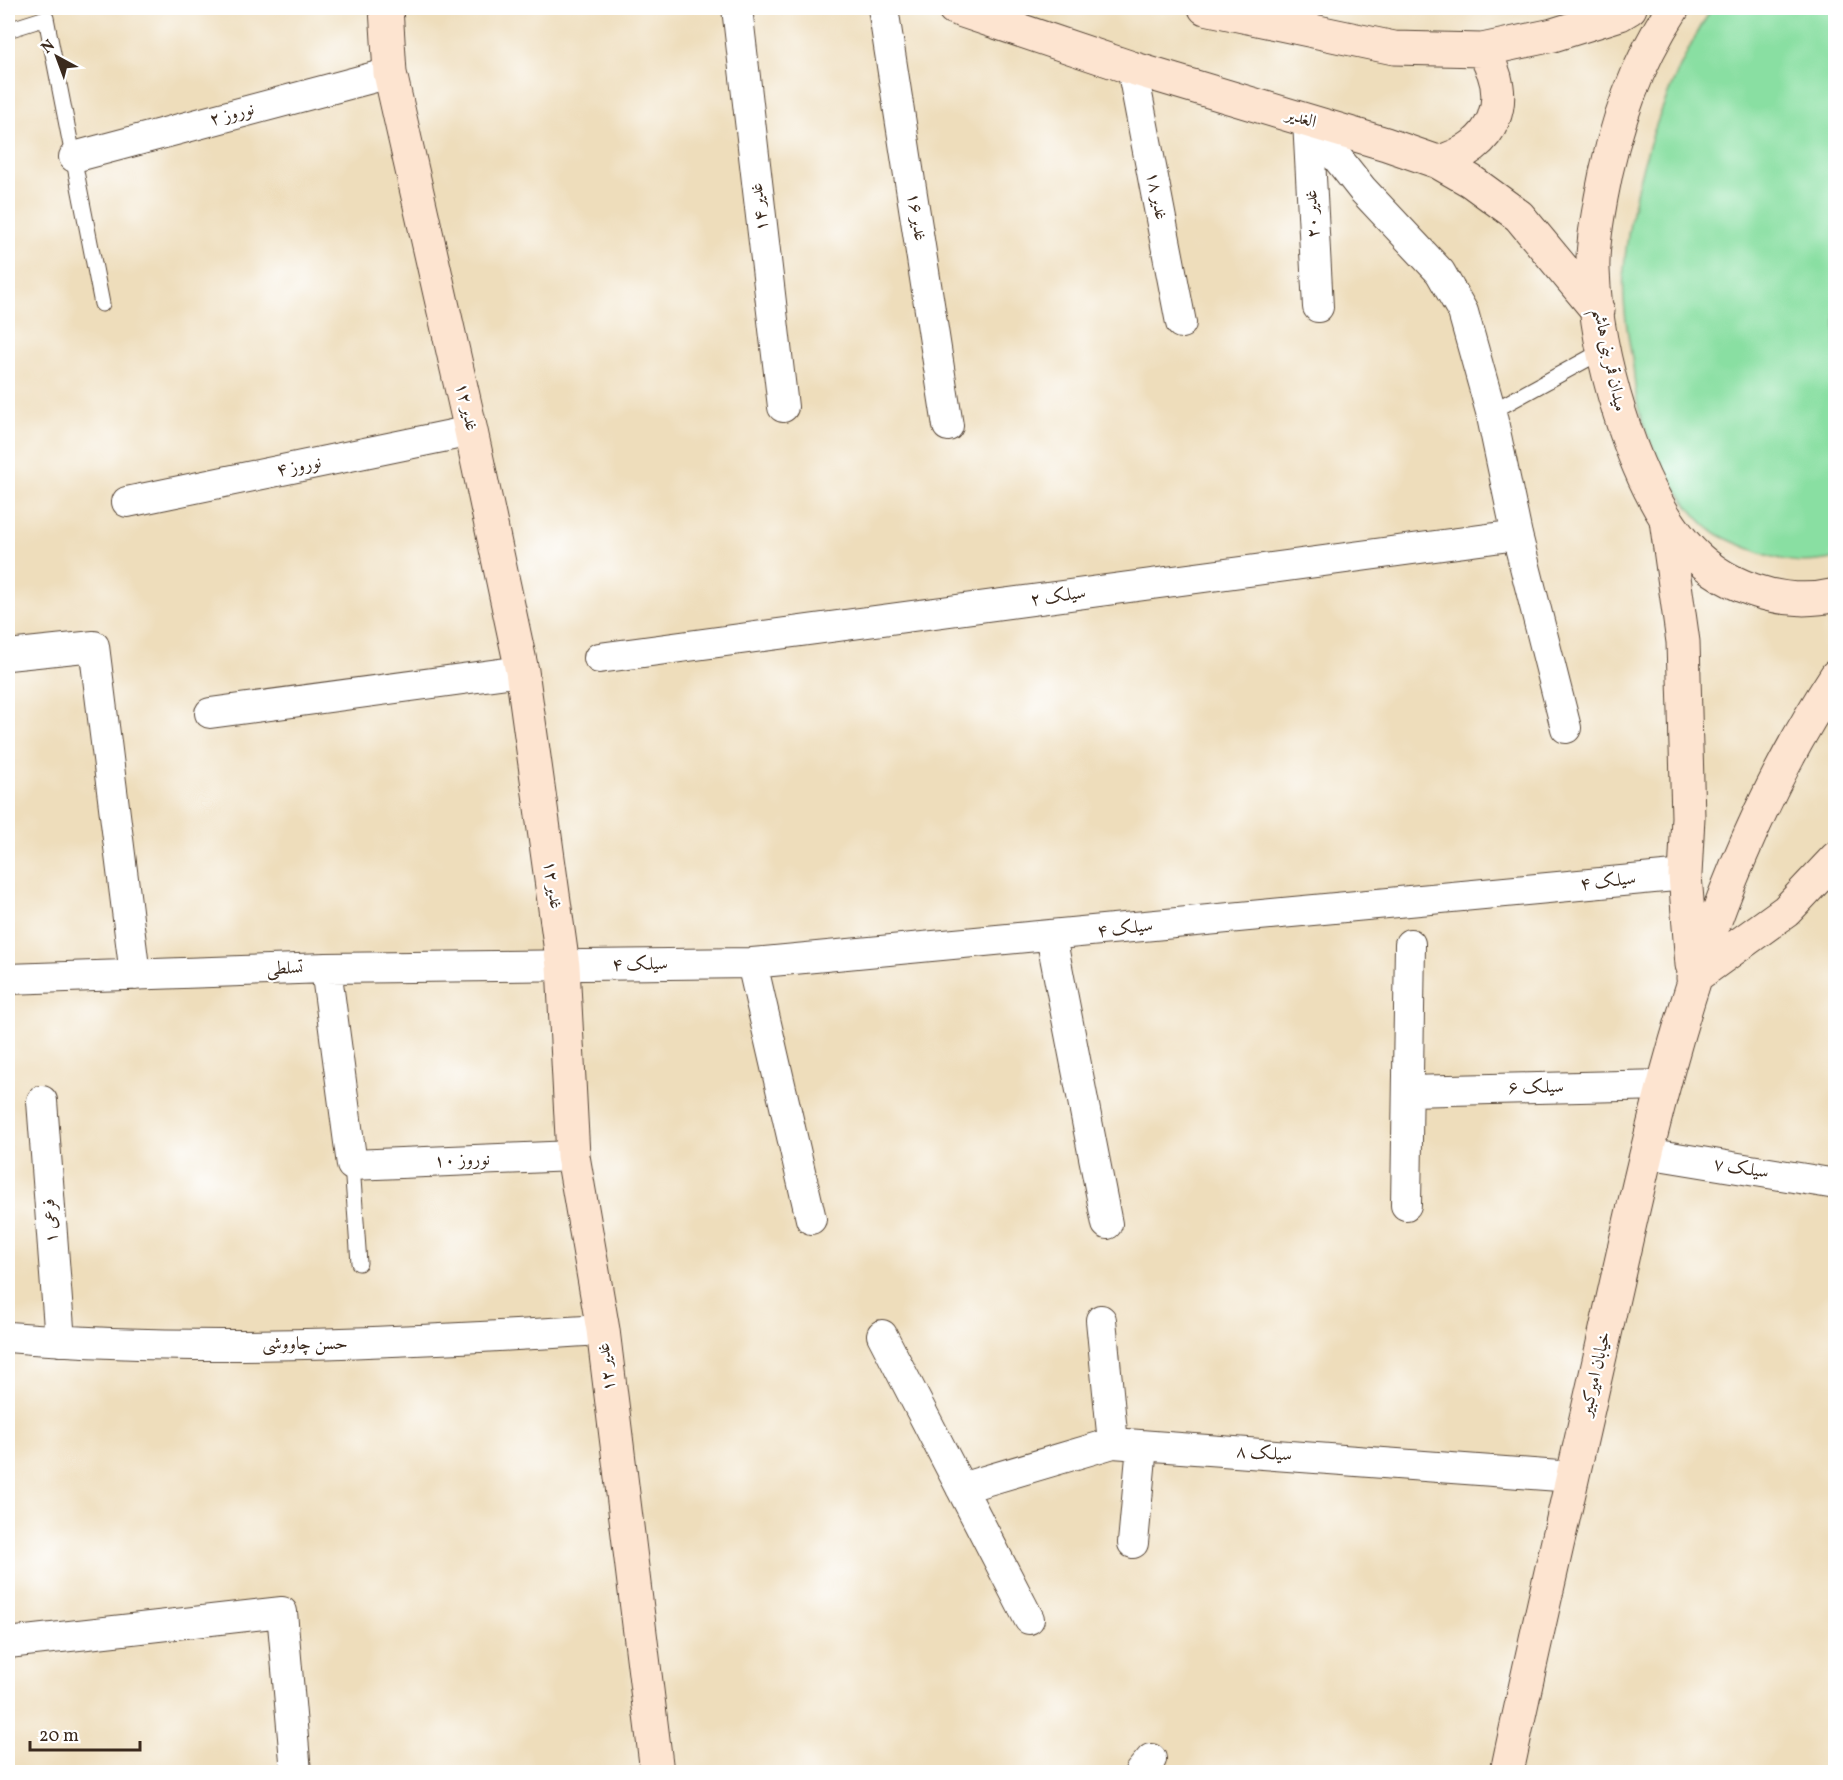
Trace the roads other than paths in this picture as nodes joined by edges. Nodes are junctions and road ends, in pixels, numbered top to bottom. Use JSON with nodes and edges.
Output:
{"nodes":[{"id":1,"x":386,"y":8,"type":"edge"},
{"id":2,"x":737,"y":8,"type":"edge"},
{"id":3,"x":883,"y":8,"type":"edge"},
{"id":4,"x":954,"y":8,"type":"edge"},
{"id":5,"x":1205,"y":8,"type":"edge"},
{"id":6,"x":1630,"y":8,"type":"edge"},
{"id":7,"x":1673,"y":8,"type":"edge"},
{"id":8,"x":8,"y":30,"type":"edge"},
{"id":9,"x":1482,"y":51,"type":"junction"},
{"id":10,"x":1132,"y":68,"type":"junction"},
{"id":11,"x":390,"y":74,"type":"junction"},
{"id":12,"x":1308,"y":121,"type":"junction"},
{"id":13,"x":74,"y":157,"type":"junction"},
{"id":14,"x":1438,"y":162,"type":"junction"},
{"id":15,"x":102,"y":304,"type":"dead end"},
{"id":16,"x":1318,"y":307,"type":"dead end"},
{"id":17,"x":1599,"y":312,"type":"junction"},
{"id":18,"x":1181,"y":323,"type":"dead end"},
{"id":19,"x":1604,"y":350,"type":"junction"},
{"id":20,"x":783,"y":407,"type":"dead end"},
{"id":21,"x":1491,"y":411,"type":"junction"},
{"id":22,"x":948,"y":426,"type":"dead end"},
{"id":23,"x":471,"y":431,"type":"junction"},
{"id":24,"x":128,"y":502,"type":"dead end"},
{"id":25,"x":1666,"y":519,"type":"junction"},
{"id":26,"x":1517,"y":535,"type":"junction"},
{"id":27,"x":1836,"y":595,"type":"edge"},
{"id":28,"x":8,"y":656,"type":"edge"},
{"id":29,"x":599,"y":658,"type":"dead end"},
{"id":30,"x":522,"y":671,"type":"junction"},
{"id":31,"x":1836,"y":676,"type":"edge"},
{"id":32,"x":210,"y":713,"type":"dead end"},
{"id":33,"x":1566,"y":728,"type":"dead end"},
{"id":34,"x":1836,"y":858,"type":"edge"},
{"id":35,"x":1685,"y":875,"type":"junction"},
{"id":36,"x":1051,"y":936,"type":"junction"},
{"id":37,"x":1410,"y":944,"type":"dead end"},
{"id":38,"x":752,"y":963,"type":"junction"},
{"id":39,"x":563,"y":966,"type":"junction"},
{"id":40,"x":326,"y":968,"type":"junction"},
{"id":41,"x":135,"y":975,"type":"junction"},
{"id":42,"x":1693,"y":978,"type":"junction"},
{"id":43,"x":8,"y":979,"type":"edge"},
{"id":44,"x":1664,"y":1085,"type":"junction"},
{"id":45,"x":1408,"y":1091,"type":"junction"},
{"id":46,"x":42,"y":1101,"type":"dead end"},
{"id":47,"x":1646,"y":1153,"type":"junction"},
{"id":48,"x":573,"y":1156,"type":"junction"},
{"id":49,"x":352,"y":1165,"type":"junction"},
{"id":50,"x":1836,"y":1185,"type":"edge"},
{"id":51,"x":1406,"y":1205,"type":"dead end"},
{"id":52,"x":811,"y":1219,"type":"dead end"},
{"id":53,"x":1107,"y":1224,"type":"dead end"},
{"id":54,"x":359,"y":1263,"type":"dead end"},
{"id":55,"x":1101,"y":1320,"type":"dead end"},
{"id":56,"x":603,"y":1330,"type":"junction"},
{"id":57,"x":882,"y":1335,"type":"dead end"},
{"id":58,"x":8,"y":1337,"type":"edge"},
{"id":59,"x":60,"y":1341,"type":"junction"},
{"id":60,"x":1128,"y":1444,"type":"junction"},
{"id":61,"x":1574,"y":1477,"type":"junction"},
{"id":62,"x":961,"y":1488,"type":"junction"},
{"id":63,"x":1133,"y":1544,"type":"dead end"},
{"id":64,"x":1029,"y":1619,"type":"dead end"},
{"id":65,"x":8,"y":1643,"type":"edge"},
{"id":66,"x":296,"y":1773,"type":"edge"},
{"id":67,"x":657,"y":1773,"type":"edge"},
{"id":68,"x":1508,"y":1773,"type":"edge"}],
"edges":[{"from":1,"to":11,"type":"main road","name":"غدیر ۱۲"},
{"from":2,"to":20,"type":"street","name":"غدیر ۱۴"},
{"from":3,"to":22,"type":"street","name":"غدیر ۱۶"},
{"from":4,"to":10,"type":"main road","name":"الغدیر"},
{"from":5,"to":9,"type":"main road"},
{"from":6,"to":9,"type":"main road"},
{"from":7,"to":17,"type":"main road","name":"میدان قمر بنی هاشم"},
{"from":8,"to":13,"type":"lane"},
{"from":9,"to":14,"type":"main road"},
{"from":10,"to":12,"type":"main road","name":"الغدیر"},
{"from":10,"to":18,"type":"street","name":"غدیر ۱۸"},
{"from":11,"to":13,"type":"street","name":"نوروز ۲"},
{"from":11,"to":23,"type":"main road","name":"غدیر ۱۲"},
{"from":12,"to":14,"type":"main road","name":"الغدیر"},
{"from":12,"to":16,"type":"street","name":"غدیر ۲۰"},
{"from":12,"to":21,"type":"street"},
{"from":13,"to":15,"type":"lane"},
{"from":14,"to":17,"type":"main road","name":"الغدیر"},
{"from":17,"to":19,"type":"main road","name":"میدان قمر بنی هاشم"},
{"from":19,"to":21,"type":"lane"},
{"from":19,"to":25,"type":"main road","name":"میدان قمر بنی هاشم"},
{"from":21,"to":26,"type":"street"},
{"from":23,"to":24,"type":"street","name":"نوروز ۴"},
{"from":23,"to":30,"type":"main road","name":"غدیر ۱۲"},
{"from":25,"to":27,"type":"main road","name":"میدان قمر بنی هاشم"},
{"from":25,"to":35,"type":"main road"},
{"from":26,"to":29,"type":"street","name":"سیلک ۲"},
{"from":26,"to":33,"type":"street"},
{"from":28,"to":41,"type":"street"},
{"from":30,"to":32,"type":"street"},
{"from":30,"to":39,"type":"main road","name":"غدیر ۱۲"},
{"from":31,"to":42,"type":"main road","name":"خیابان امیرکبیر"},
{"from":34,"to":42,"type":"main road"},
{"from":35,"to":36,"type":"street","name":"سیلک ۴"},
{"from":35,"to":42,"type":"main road"},
{"from":36,"to":38,"type":"street","name":"سیلک ۴"},
{"from":36,"to":53,"type":"street"},
{"from":37,"to":45,"type":"street"},
{"from":38,"to":39,"type":"street","name":"سیلک ۴"},
{"from":38,"to":52,"type":"street"},
{"from":39,"to":40,"type":"street","name":"تسلطی"},
{"from":39,"to":48,"type":"main road","name":"غدیر ۱۲"},
{"from":40,"to":41,"type":"street","name":"تسلطی"},
{"from":40,"to":49,"type":"street"},
{"from":41,"to":43,"type":"street","name":"تسلطی"},
{"from":42,"to":44,"type":"main road","name":"خیابان امیرکبیر"},
{"from":44,"to":45,"type":"street","name":"سیلک ۶"},
{"from":44,"to":47,"type":"main road","name":"خیابان امیرکبیر"},
{"from":45,"to":51,"type":"street"},
{"from":46,"to":59,"type":"street","name":"فرعی ۱"},
{"from":47,"to":50,"type":"street","name":"سیلک ۷"},
{"from":47,"to":61,"type":"main road","name":"خیابان امیرکبیر"},
{"from":48,"to":49,"type":"street","name":"نوروز ۱۰"},
{"from":48,"to":56,"type":"main road","name":"غدیر ۱۲"},
{"from":49,"to":54,"type":"lane"},
{"from":55,"to":60,"type":"street"},
{"from":56,"to":59,"type":"street","name":"حسن چاووشی"},
{"from":56,"to":67,"type":"main road","name":"غدیر ۱۲"},
{"from":57,"to":62,"type":"street"},
{"from":58,"to":59,"type":"street","name":"حسن چاووشی"},
{"from":60,"to":61,"type":"street","name":"سیلک ۸"},
{"from":60,"to":62,"type":"street","name":"سیلک ۸"},
{"from":60,"to":63,"type":"street"},
{"from":61,"to":68,"type":"main road","name":"خیابان امیرکبیر"},
{"from":62,"to":64,"type":"street"},
{"from":65,"to":66,"type":"street"}]}
